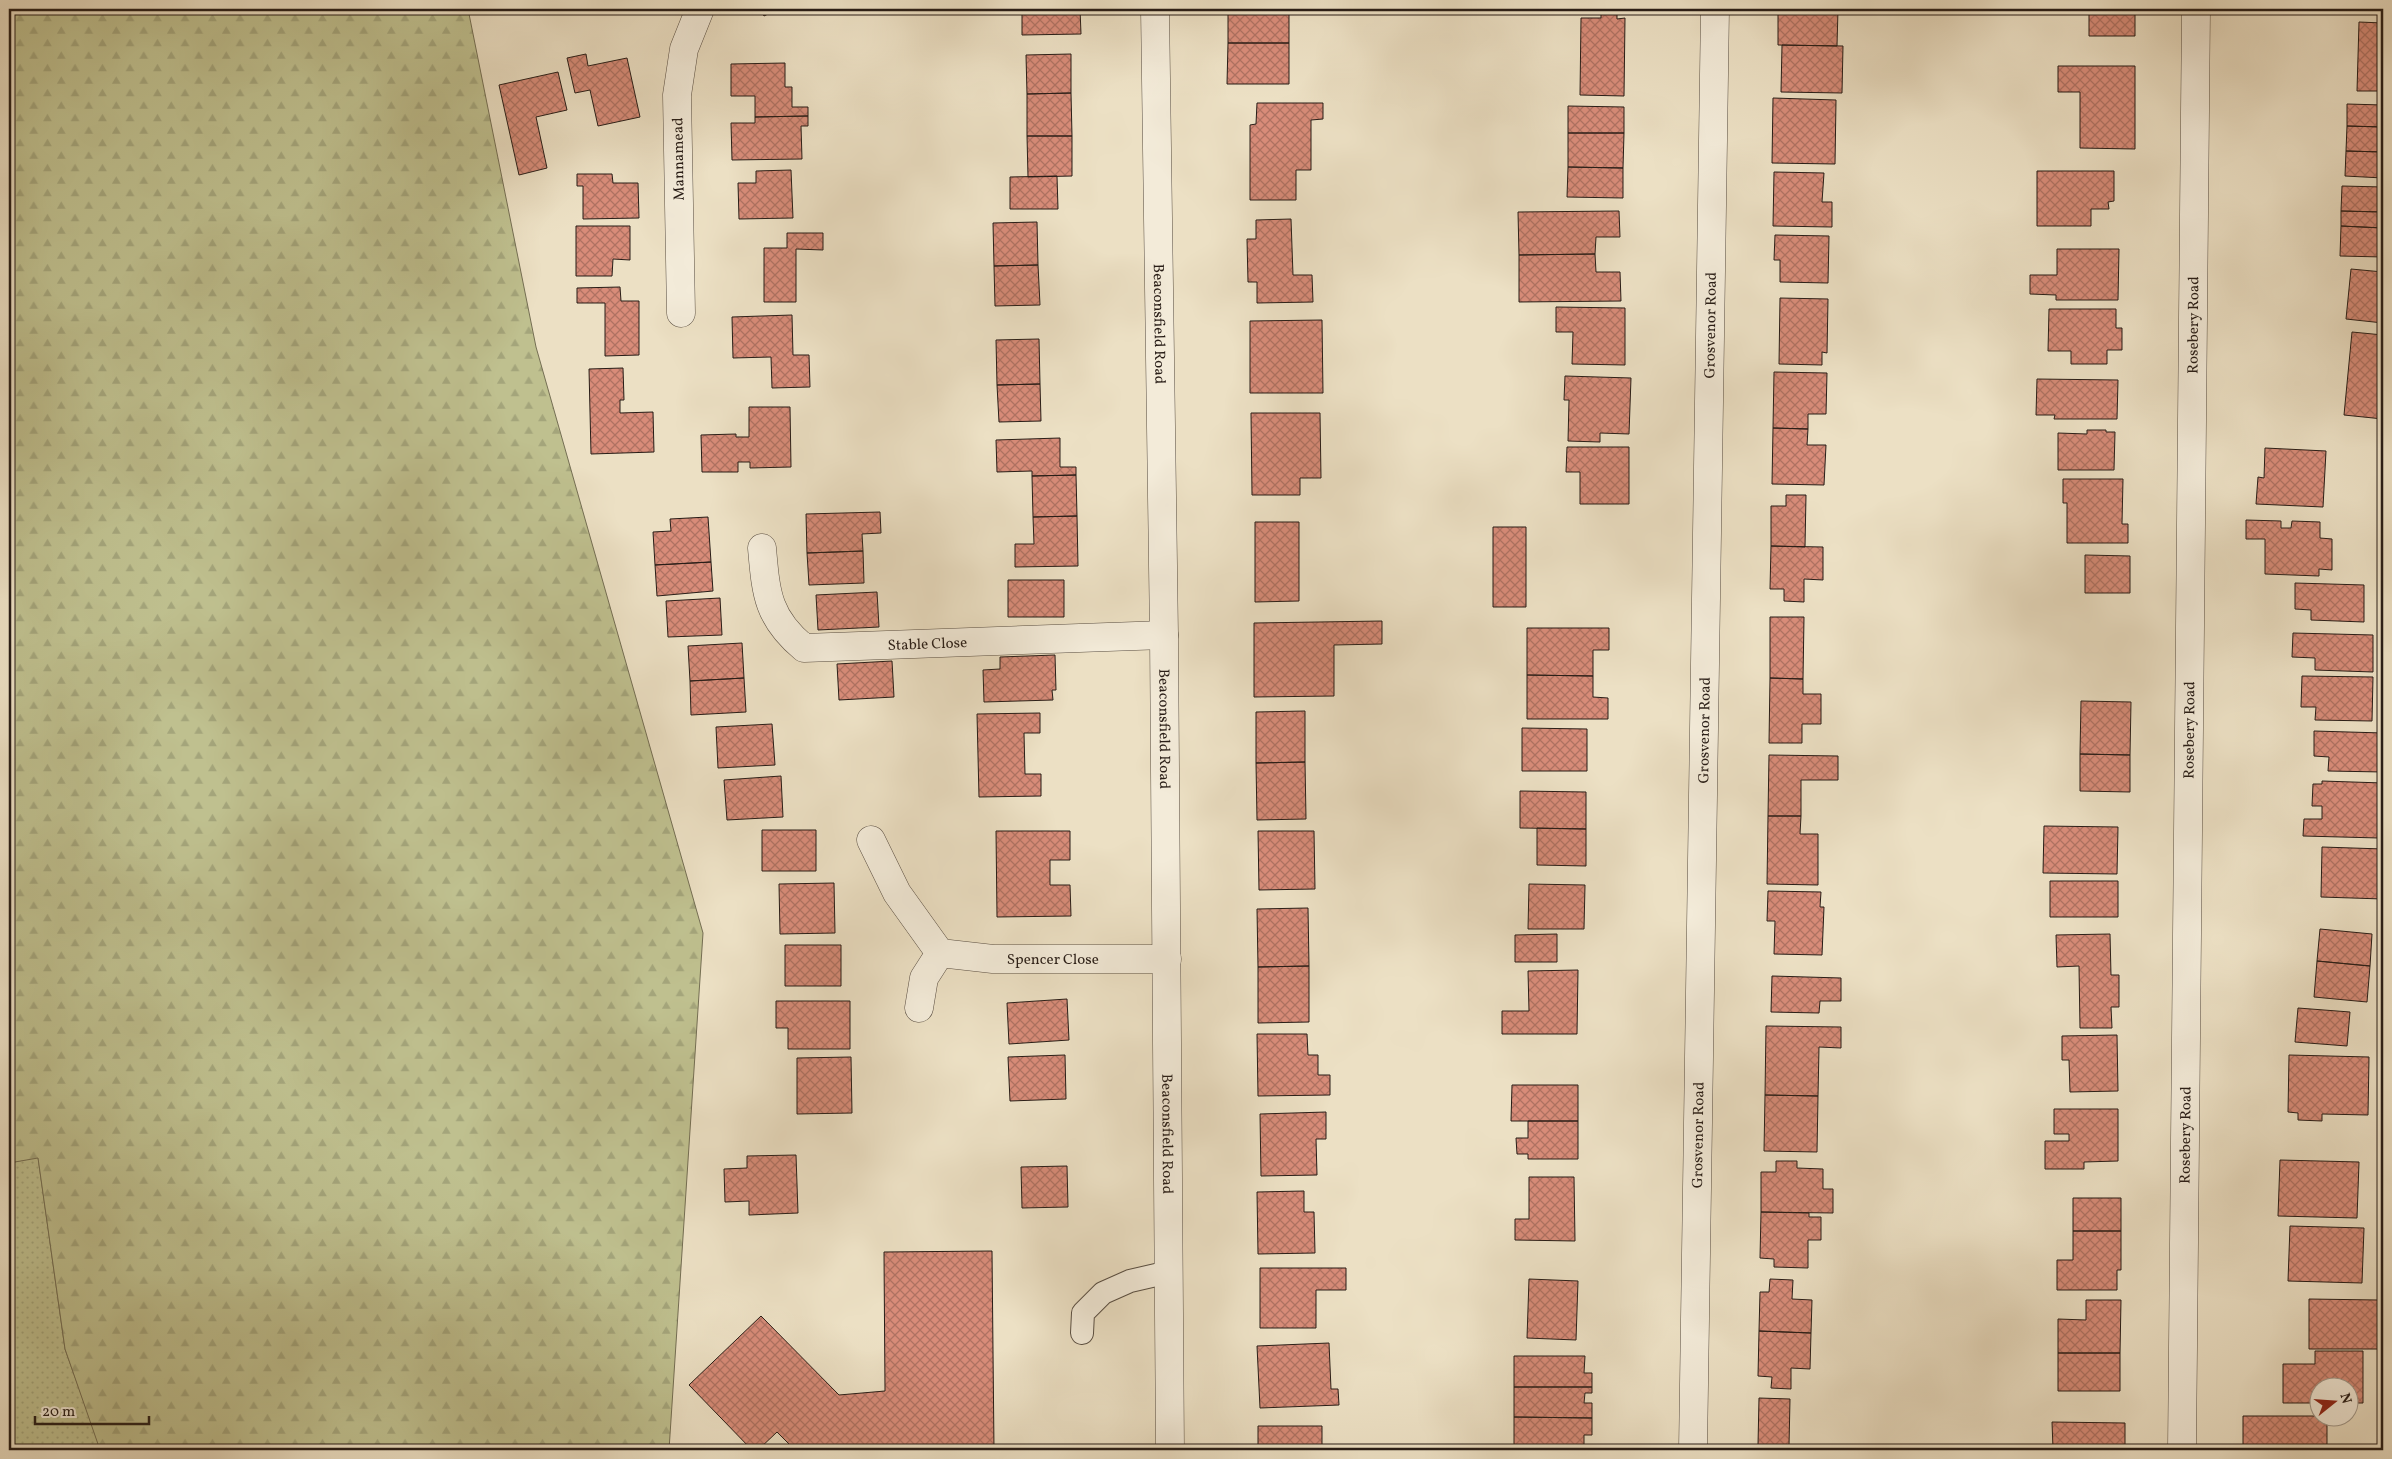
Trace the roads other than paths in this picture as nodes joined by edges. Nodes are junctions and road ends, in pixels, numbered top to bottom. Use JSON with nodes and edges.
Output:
{"nodes":[{"id":1,"x":700,"y":9,"type":"edge"},
{"id":2,"x":1155,"y":9,"type":"edge"},
{"id":3,"x":1715,"y":9,"type":"edge"},
{"id":4,"x":2196,"y":9,"type":"edge"},
{"id":5,"x":681,"y":313,"type":"dead end"},
{"id":6,"x":762,"y":548,"type":"dead end"},
{"id":7,"x":1164,"y":635,"type":"junction"},
{"id":8,"x":871,"y":840,"type":"dead end"},
{"id":9,"x":940,"y":953,"type":"junction"},
{"id":10,"x":1167,"y":959,"type":"junction"},
{"id":11,"x":919,"y":1008,"type":"dead end"},
{"id":12,"x":1169,"y":1272,"type":"junction"},
{"id":13,"x":1082,"y":1333,"type":"dead end"},
{"id":14,"x":1170,"y":1450,"type":"edge"},
{"id":15,"x":1693,"y":1450,"type":"edge"},
{"id":16,"x":2182,"y":1450,"type":"edge"}],
"edges":[{"from":1,"to":5,"type":"street","name":"Mannamead"},
{"from":2,"to":7,"type":"street","name":"Beaconsfield Road"},
{"from":3,"to":15,"type":"street","name":"Grosvenor Road"},
{"from":4,"to":16,"type":"street","name":"Rosebery Road"},
{"from":6,"to":7,"type":"street","name":"Stable Close"},
{"from":7,"to":10,"type":"street","name":"Beaconsfield Road"},
{"from":8,"to":9,"type":"street"},
{"from":9,"to":10,"type":"street","name":"Spencer Close"},
{"from":9,"to":11,"type":"street"},
{"from":10,"to":12,"type":"street","name":"Beaconsfield Road"},
{"from":12,"to":13,"type":"lane"},
{"from":12,"to":14,"type":"street","name":"Beaconsfield Road"}]}
